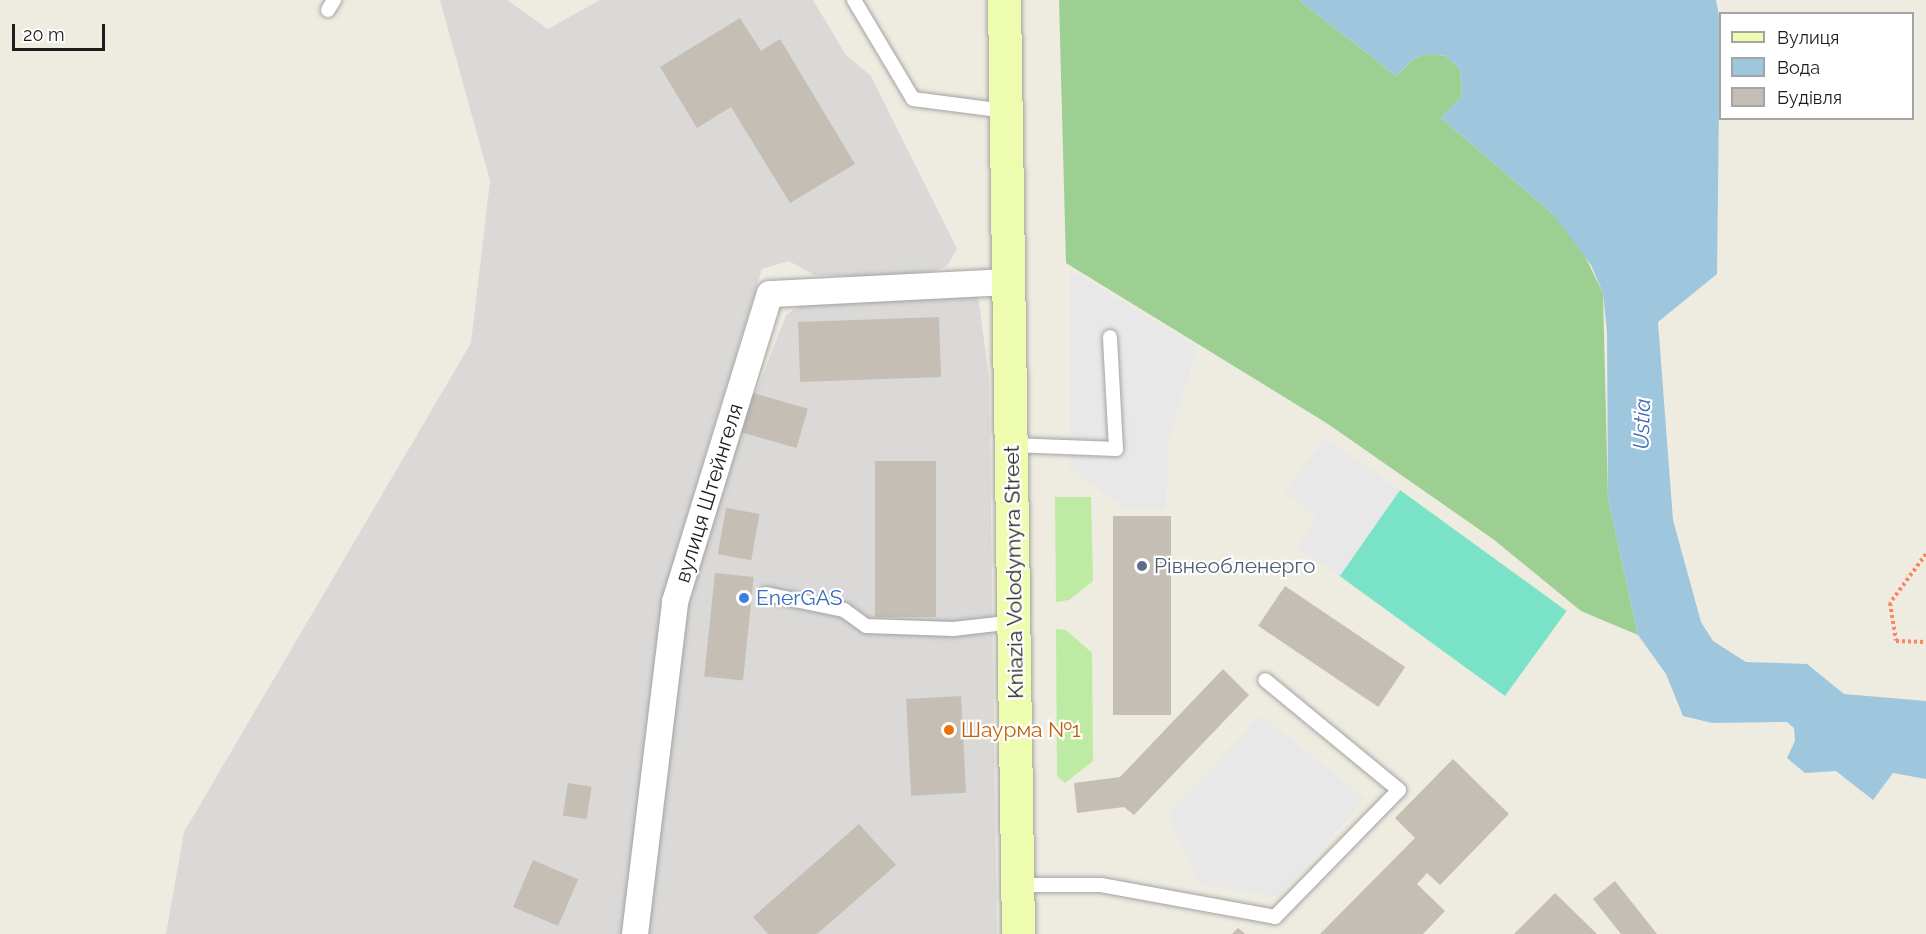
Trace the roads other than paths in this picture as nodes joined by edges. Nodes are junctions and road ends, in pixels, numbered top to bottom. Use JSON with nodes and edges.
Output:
{"nodes":[{"id":1,"x":854,"y":0,"type":"edge"},
{"id":2,"x":1004,"y":0,"type":"edge"},
{"id":3,"x":1006,"y":111,"type":"junction"},
{"id":4,"x":1010,"y":282,"type":"junction"},
{"id":5,"x":1110,"y":337,"type":"dead end"},
{"id":6,"x":1012,"y":445,"type":"junction"},
{"id":7,"x":766,"y":594,"type":"dead end"},
{"id":8,"x":1014,"y":622,"type":"junction"},
{"id":9,"x":1265,"y":680,"type":"dead end"},
{"id":10,"x":1018,"y":885,"type":"junction"},
{"id":11,"x":635,"y":934,"type":"edge"},
{"id":12,"x":1018,"y":934,"type":"edge"}],
"edges":[{"from":1,"to":3,"type":"lane"},
{"from":2,"to":3,"type":"main road","name":"Kniazia Volodymyra Street"},
{"from":3,"to":4,"type":"main road","name":"Kniazia Volodymyra Street"},
{"from":4,"to":6,"type":"main road","name":"Kniazia Volodymyra Street"},
{"from":4,"to":11,"type":"street","name":"вулиця Штейнгеля"},
{"from":5,"to":6,"type":"lane"},
{"from":6,"to":8,"type":"main road","name":"Kniazia Volodymyra Street"},
{"from":7,"to":8,"type":"lane"},
{"from":8,"to":10,"type":"main road","name":"Kniazia Volodymyra Street"},
{"from":9,"to":10,"type":"lane"},
{"from":10,"to":12,"type":"main road","name":"Kniazia Volodymyra Street"}]}
